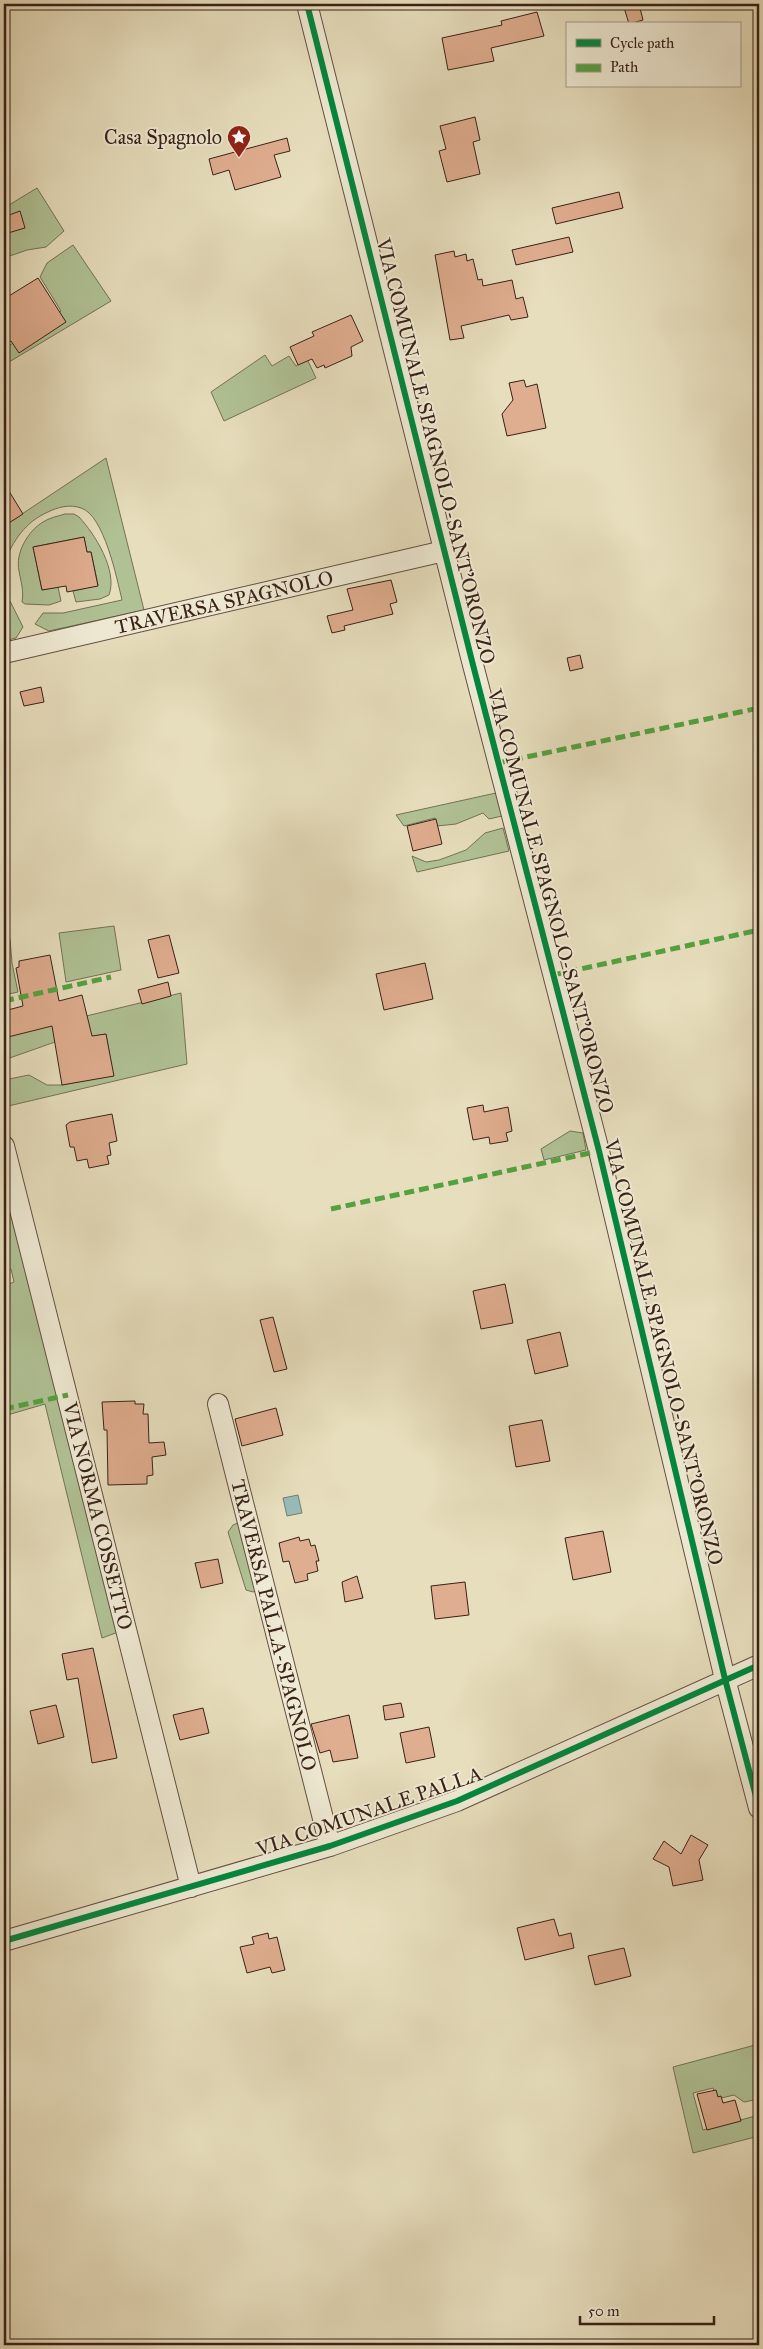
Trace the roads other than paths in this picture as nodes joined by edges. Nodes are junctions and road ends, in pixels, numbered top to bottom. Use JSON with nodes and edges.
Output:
{"nodes":[{"id":1,"x":307,"y":4,"type":"edge"},
{"id":2,"x":444,"y":551,"type":"junction"},
{"id":3,"x":4,"y":653,"type":"edge"},
{"id":4,"x":4,"y":1146,"type":"edge"},
{"id":5,"x":218,"y":1404,"type":"dead end"},
{"id":6,"x":759,"y":1665,"type":"edge"},
{"id":7,"x":725,"y":1679,"type":"junction"},
{"id":8,"x":759,"y":1808,"type":"edge"},
{"id":9,"x":330,"y":1846,"type":"junction"},
{"id":10,"x":191,"y":1887,"type":"junction"},
{"id":11,"x":4,"y":1941,"type":"edge"}],
"edges":[{"from":1,"to":2,"type":"street","name":"VIA COMUNALE SPAGNOLO-SANT'ORONZO"},
{"from":2,"to":3,"type":"street","name":"TRAVERSA SPAGNOLO"},
{"from":2,"to":7,"type":"street","name":"VIA COMUNALE SPAGNOLO-SANT'ORONZO"},
{"from":4,"to":10,"type":"street","name":"VIA NORMA COSSETTO"},
{"from":5,"to":9,"type":"street","name":"TRAVERSA PALLA-SPAGNOLO"},
{"from":6,"to":7,"type":"street","name":"VIA COMUNALE PALLA"},
{"from":7,"to":8,"type":"street","name":"VIA COMUNALE SPAGNOLO-SANT'ORONZO"},
{"from":7,"to":9,"type":"street","name":"VIA COMUNALE PALLA"},
{"from":9,"to":10,"type":"street","name":"VIA COMUNALE PALLA"},
{"from":10,"to":11,"type":"street","name":"VIA COMUNALE PALLA"}]}
